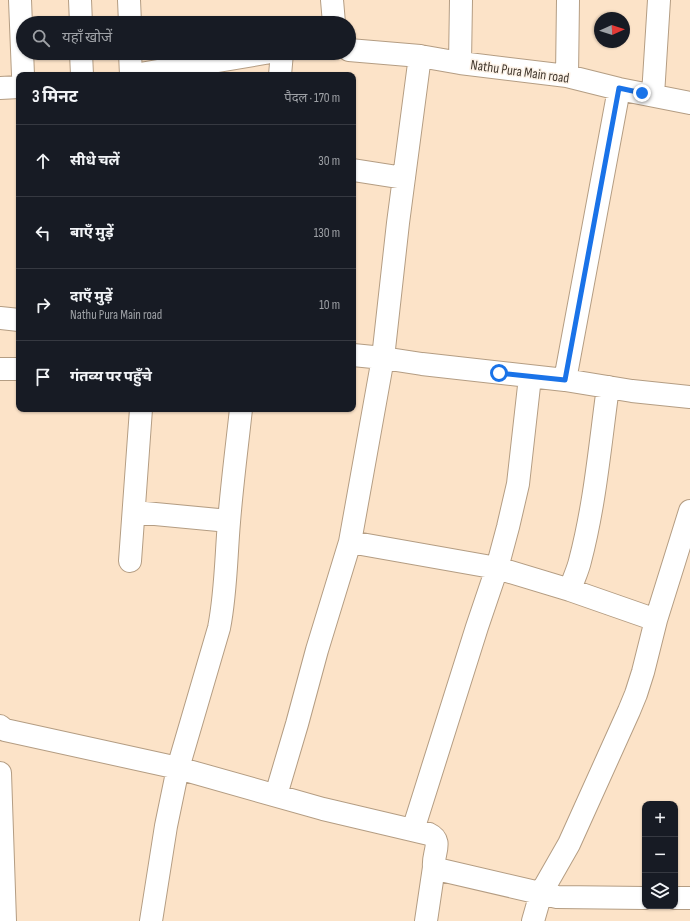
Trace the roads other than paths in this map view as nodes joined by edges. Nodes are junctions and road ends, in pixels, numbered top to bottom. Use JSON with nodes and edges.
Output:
{"nodes":[{"id":1,"x":20,"y":0,"type":"edge"},
{"id":2,"x":80,"y":0,"type":"edge"},
{"id":3,"x":129,"y":0,"type":"edge"},
{"id":4,"x":332,"y":0,"type":"edge"},
{"id":5,"x":461,"y":0,"type":"edge"},
{"id":6,"x":568,"y":0,"type":"edge"},
{"id":7,"x":659,"y":0,"type":"edge"},
{"id":8,"x":21,"y":16,"type":"edge"},
{"id":9,"x":81,"y":16,"type":"edge"},
{"id":10,"x":130,"y":16,"type":"edge"},
{"id":11,"x":333,"y":16,"type":"edge"},
{"id":12,"x":356,"y":51,"type":"edge"},
{"id":13,"x":420,"y":56,"type":"junction"},
{"id":14,"x":22,"y":60,"type":"edge"},
{"id":15,"x":81,"y":60,"type":"edge"},
{"id":16,"x":130,"y":60,"type":"edge"},
{"id":17,"x":223,"y":60,"type":"edge"},
{"id":18,"x":281,"y":60,"type":"edge"},
{"id":19,"x":460,"y":63,"type":"junction"},
{"id":20,"x":23,"y":72,"type":"edge"},
{"id":21,"x":82,"y":72,"type":"edge"},
{"id":22,"x":131,"y":72,"type":"edge"},
{"id":23,"x":152,"y":72,"type":"edge"},
{"id":24,"x":280,"y":72,"type":"edge"},
{"id":25,"x":567,"y":76,"type":"junction"},
{"id":26,"x":16,"y":87,"type":"edge"},
{"id":27,"x":0,"y":88,"type":"edge"},
{"id":28,"x":619,"y":88,"type":"junction"},
{"id":29,"x":653,"y":95,"type":"junction"},
{"id":30,"x":690,"y":103,"type":"edge"},
{"id":31,"x":356,"y":170,"type":"edge"},
{"id":32,"x":404,"y":178,"type":"junction"},
{"id":33,"x":0,"y":318,"type":"edge"},
{"id":34,"x":16,"y":320,"type":"edge"},
{"id":35,"x":356,"y":355,"type":"edge"},
{"id":36,"x":383,"y":358,"type":"junction"},
{"id":37,"x":0,"y":368,"type":"edge"},
{"id":38,"x":16,"y":369,"type":"edge"},
{"id":39,"x":530,"y":377,"type":"junction"},
{"id":40,"x":565,"y":380,"type":"junction"},
{"id":41,"x":608,"y":387,"type":"junction"},
{"id":42,"x":690,"y":397,"type":"edge"},
{"id":43,"x":141,"y":412,"type":"edge"},
{"id":44,"x":242,"y":412,"type":"edge"},
{"id":45,"x":690,"y":511,"type":"edge"},
{"id":46,"x":134,"y":512,"type":"junction"},
{"id":47,"x":229,"y":521,"type":"junction"},
{"id":48,"x":350,"y":542,"type":"junction"},
{"id":49,"x":130,"y":561,"type":"dead end"},
{"id":50,"x":497,"y":568,"type":"junction"},
{"id":51,"x":570,"y":590,"type":"junction"},
{"id":52,"x":656,"y":620,"type":"junction"},
{"id":53,"x":0,"y":726,"type":"edge"},
{"id":54,"x":178,"y":768,"type":"junction"},
{"id":55,"x":0,"y":773,"type":"edge"},
{"id":56,"x":276,"y":796,"type":"junction"},
{"id":57,"x":1,"y":829,"type":"edge"},
{"id":58,"x":413,"y":830,"type":"junction"},
{"id":59,"x":434,"y":867,"type":"junction"},
{"id":60,"x":542,"y":892,"type":"junction"},
{"id":61,"x":642,"y":898,"type":"edge"},
{"id":62,"x":678,"y":898,"type":"edge"},
{"id":63,"x":690,"y":898,"type":"edge"},
{"id":64,"x":5,"y":921,"type":"edge"},
{"id":65,"x":151,"y":921,"type":"edge"},
{"id":66,"x":426,"y":921,"type":"edge"},
{"id":67,"x":533,"y":921,"type":"edge"}],
"edges":[{"from":1,"to":8,"type":"street"},
{"from":2,"to":9,"type":"street"},
{"from":3,"to":10,"type":"street"},
{"from":4,"to":11,"type":"street"},
{"from":5,"to":19,"type":"street"},
{"from":6,"to":25,"type":"street"},
{"from":7,"to":29,"type":"street"},
{"from":12,"to":13,"type":"street","name":"Nathu Pura Main road"},
{"from":13,"to":19,"type":"street","name":"Nathu Pura Main road"},
{"from":13,"to":32,"type":"street"},
{"from":14,"to":20,"type":"street"},
{"from":15,"to":21,"type":"street"},
{"from":16,"to":22,"type":"street"},
{"from":17,"to":23,"type":"street"},
{"from":18,"to":24,"type":"street"},
{"from":19,"to":25,"type":"street","name":"Nathu Pura Main road"},
{"from":25,"to":28,"type":"street","name":"Nathu Pura Main road"},
{"from":26,"to":27,"type":"street"},
{"from":28,"to":29,"type":"street","name":"Nathu Pura Main road"},
{"from":28,"to":40,"type":"street"},
{"from":29,"to":30,"type":"street","name":"Nathu Pura Main road"},
{"from":31,"to":32,"type":"street"},
{"from":32,"to":36,"type":"street"},
{"from":33,"to":34,"type":"street"},
{"from":35,"to":36,"type":"street"},
{"from":36,"to":39,"type":"street"},
{"from":36,"to":48,"type":"street"},
{"from":37,"to":38,"type":"street"},
{"from":39,"to":40,"type":"street"},
{"from":39,"to":50,"type":"street"},
{"from":40,"to":41,"type":"street"},
{"from":41,"to":42,"type":"street"},
{"from":41,"to":51,"type":"street"},
{"from":43,"to":46,"type":"street"},
{"from":44,"to":47,"type":"street"},
{"from":45,"to":52,"type":"street"},
{"from":46,"to":47,"type":"street"},
{"from":46,"to":49,"type":"street"},
{"from":47,"to":54,"type":"street"},
{"from":48,"to":50,"type":"street"},
{"from":48,"to":56,"type":"street"},
{"from":50,"to":51,"type":"street"},
{"from":50,"to":58,"type":"street"},
{"from":51,"to":52,"type":"street"},
{"from":52,"to":60,"type":"street"},
{"from":53,"to":54,"type":"street"},
{"from":54,"to":56,"type":"street"},
{"from":54,"to":65,"type":"street"},
{"from":55,"to":57,"type":"street"},
{"from":56,"to":58,"type":"street"},
{"from":57,"to":64,"type":"street"},
{"from":58,"to":59,"type":"street"},
{"from":59,"to":60,"type":"street"},
{"from":59,"to":66,"type":"street"},
{"from":60,"to":61,"type":"street"},
{"from":60,"to":67,"type":"street"},
{"from":62,"to":63,"type":"street"}]}
